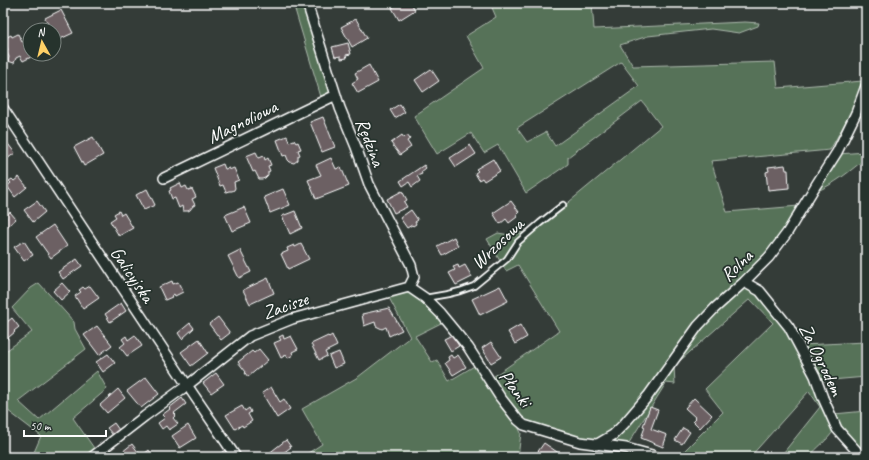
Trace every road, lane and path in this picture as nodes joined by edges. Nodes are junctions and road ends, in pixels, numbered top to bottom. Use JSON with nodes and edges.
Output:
{"nodes":[{"id":1,"x":307,"y":3,"type":"edge"},
{"id":2,"x":866,"y":86,"type":"edge"},
{"id":3,"x":336,"y":95,"type":"junction"},
{"id":4,"x":3,"y":108,"type":"edge"},
{"id":5,"x":164,"y":178,"type":"dead end"},
{"id":6,"x":563,"y":205,"type":"dead end"},
{"id":7,"x":744,"y":282,"type":"junction"},
{"id":8,"x":409,"y":287,"type":"junction"},
{"id":9,"x":425,"y":298,"type":"junction"},
{"id":10,"x":187,"y":385,"type":"junction"},
{"id":11,"x":596,"y":445,"type":"junction"},
{"id":12,"x":92,"y":457,"type":"edge"},
{"id":13,"x":236,"y":457,"type":"edge"},
{"id":14,"x":656,"y":457,"type":"edge"},
{"id":15,"x":862,"y":457,"type":"edge"}],
"edges":[{"from":1,"to":3,"type":"street","name":"Rędzina"},
{"from":2,"to":7,"type":"street","name":"Rolna"},
{"from":3,"to":5,"type":"street","name":"Magnoliowa"},
{"from":3,"to":8,"type":"street","name":"Rędzina"},
{"from":4,"to":10,"type":"street","name":"Galicyjska"},
{"from":6,"to":9,"type":"lane","name":"Wrzosowa"},
{"from":7,"to":11,"type":"street","name":"Rolna"},
{"from":7,"to":15,"type":"street","name":"Za Ogrodem"},
{"from":8,"to":9,"type":"street","name":"Płanki"},
{"from":8,"to":10,"type":"street","name":"Zacisze"},
{"from":9,"to":11,"type":"street","name":"Płanki"},
{"from":10,"to":12,"type":"street","name":"Zacisze"},
{"from":10,"to":13,"type":"street","name":"Galicyjska"},
{"from":11,"to":14,"type":"street","name":"Płanki"}]}
